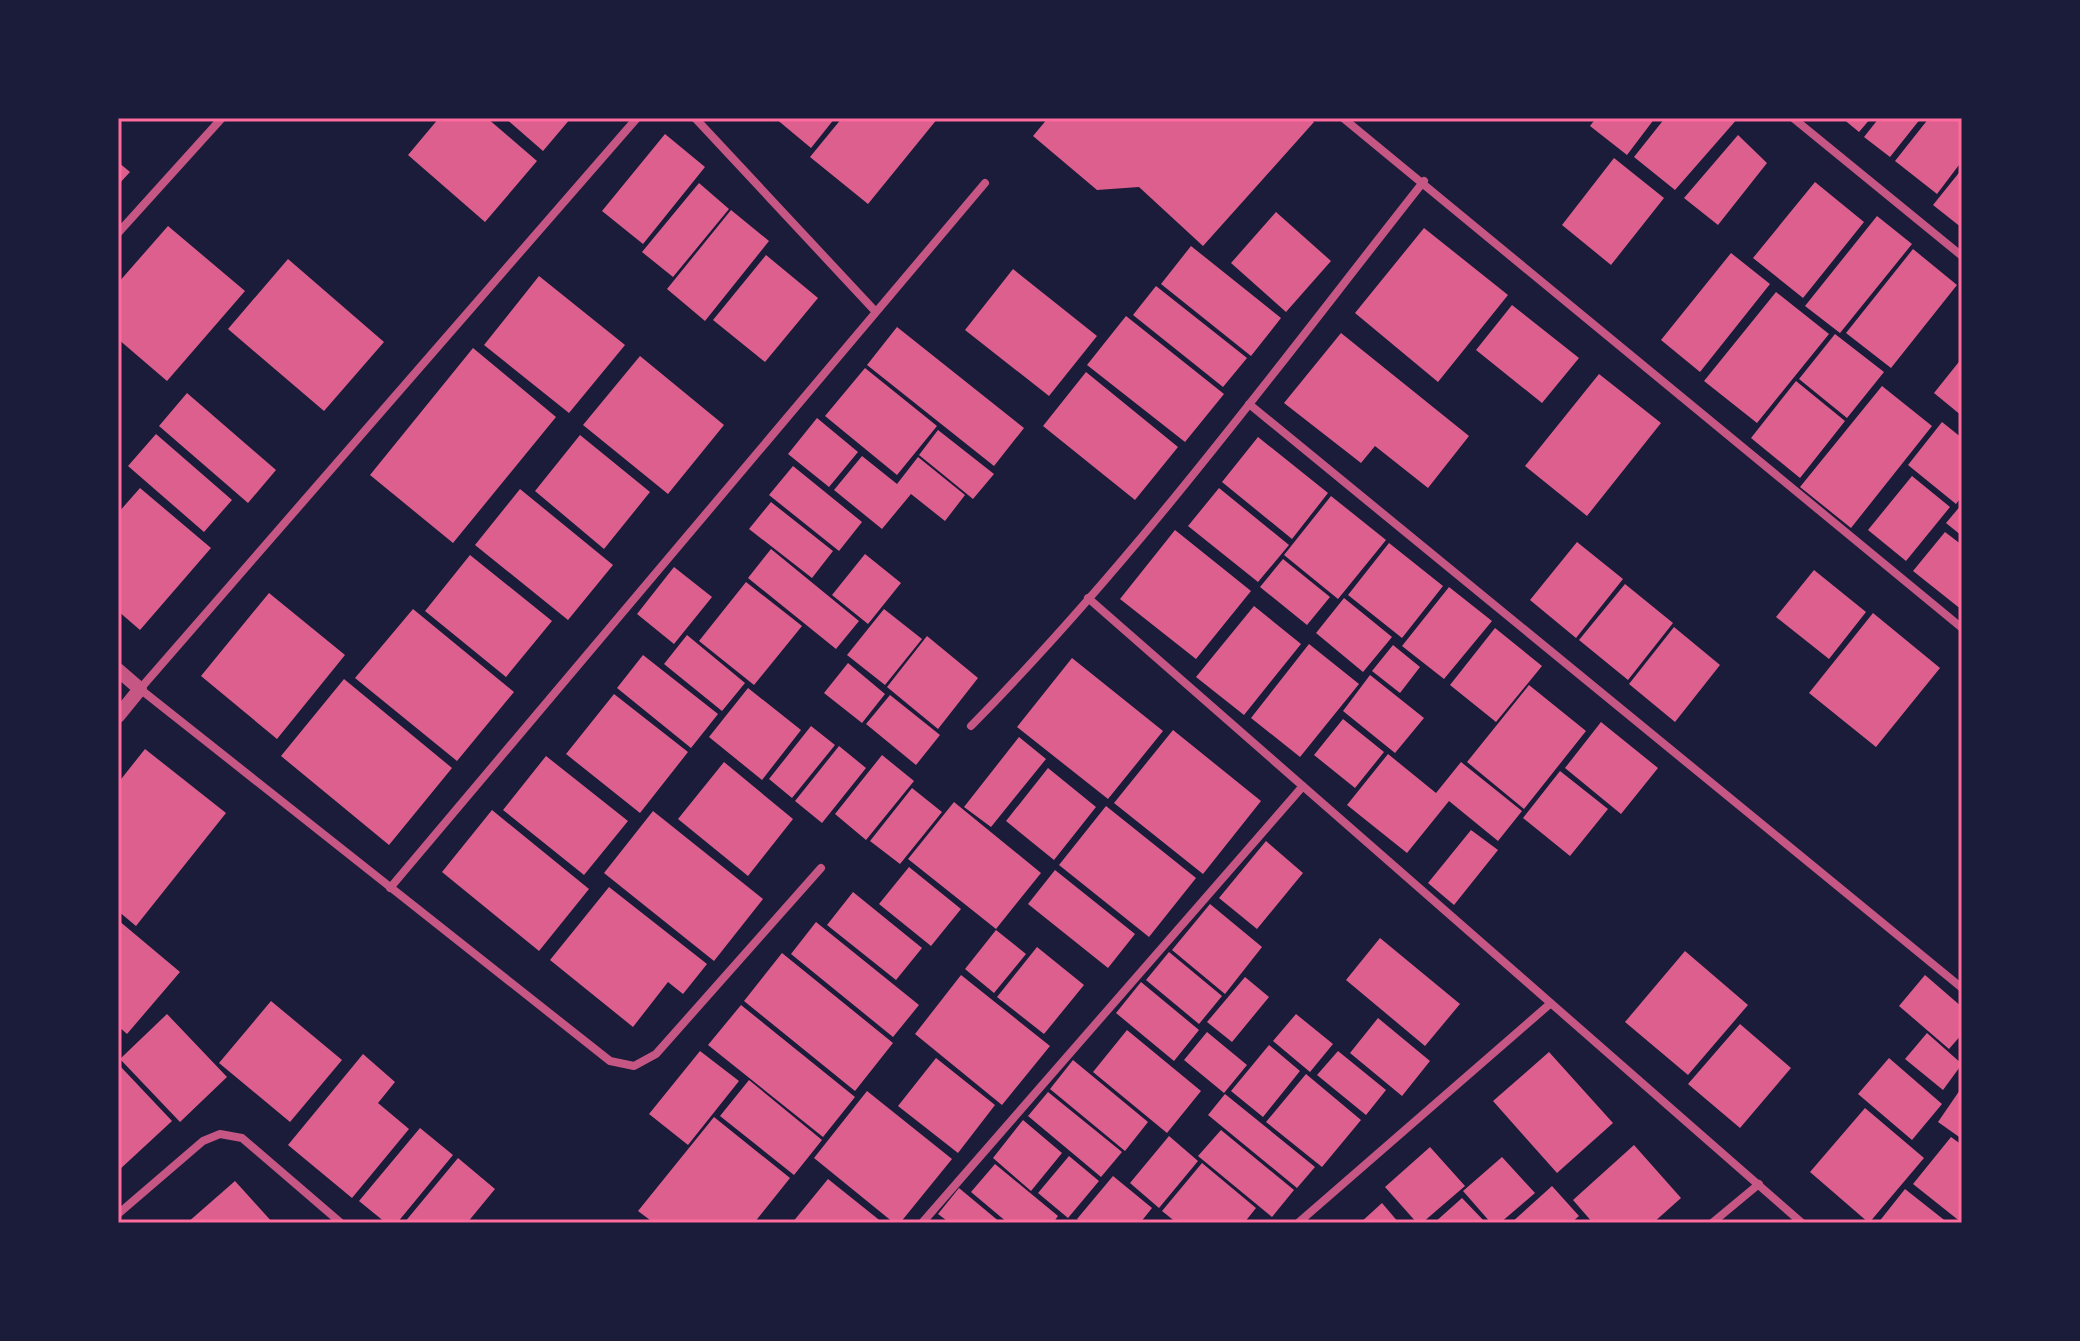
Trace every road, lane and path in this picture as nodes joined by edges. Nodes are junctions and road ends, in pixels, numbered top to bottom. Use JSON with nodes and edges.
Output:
{"nodes":[{"id":1,"x":222,"y":118,"type":"edge"},
{"id":2,"x":637,"y":118,"type":"edge"},
{"id":3,"x":695,"y":118,"type":"edge"},
{"id":4,"x":1343,"y":118,"type":"edge"},
{"id":5,"x":1793,"y":118,"type":"edge"},
{"id":6,"x":1424,"y":181,"type":"junction"},
{"id":7,"x":985,"y":183,"type":"dead end"},
{"id":8,"x":118,"y":233,"type":"edge"},
{"id":9,"x":1962,"y":256,"type":"edge"},
{"id":10,"x":875,"y":311,"type":"junction"},
{"id":11,"x":1249,"y":404,"type":"junction"},
{"id":12,"x":1088,"y":598,"type":"junction"},
{"id":13,"x":1962,"y":628,"type":"edge"},
{"id":14,"x":118,"y":670,"type":"edge"},
{"id":15,"x":140,"y":689,"type":"junction"},
{"id":16,"x":118,"y":716,"type":"edge"},
{"id":17,"x":971,"y":726,"type":"dead end"},
{"id":18,"x":1303,"y":786,"type":"junction"},
{"id":19,"x":821,"y":868,"type":"dead end"},
{"id":20,"x":390,"y":888,"type":"junction"},
{"id":21,"x":1962,"y":988,"type":"edge"},
{"id":22,"x":1551,"y":1003,"type":"junction"},
{"id":23,"x":1759,"y":1184,"type":"junction"},
{"id":24,"x":118,"y":1214,"type":"edge"},
{"id":25,"x":341,"y":1223,"type":"edge"},
{"id":26,"x":922,"y":1223,"type":"edge"},
{"id":27,"x":1298,"y":1223,"type":"edge"},
{"id":28,"x":1712,"y":1223,"type":"edge"},
{"id":29,"x":1802,"y":1223,"type":"edge"}],
"edges":[{"from":1,"to":8,"type":"street"},
{"from":2,"to":15,"type":"street"},
{"from":3,"to":10,"type":"street"},
{"from":4,"to":6,"type":"street"},
{"from":5,"to":9,"type":"street"},
{"from":6,"to":11,"type":"street"},
{"from":6,"to":13,"type":"street"},
{"from":7,"to":10,"type":"street"},
{"from":10,"to":20,"type":"street"},
{"from":11,"to":12,"type":"street"},
{"from":11,"to":21,"type":"street"},
{"from":12,"to":17,"type":"street"},
{"from":12,"to":18,"type":"street"},
{"from":14,"to":15,"type":"street"},
{"from":15,"to":16,"type":"street"},
{"from":15,"to":20,"type":"street"},
{"from":18,"to":22,"type":"street"},
{"from":18,"to":26,"type":"street"},
{"from":19,"to":20,"type":"street"},
{"from":22,"to":23,"type":"street"},
{"from":22,"to":27,"type":"street"},
{"from":23,"to":28,"type":"street"},
{"from":23,"to":29,"type":"street"},
{"from":24,"to":25,"type":"street"}]}
